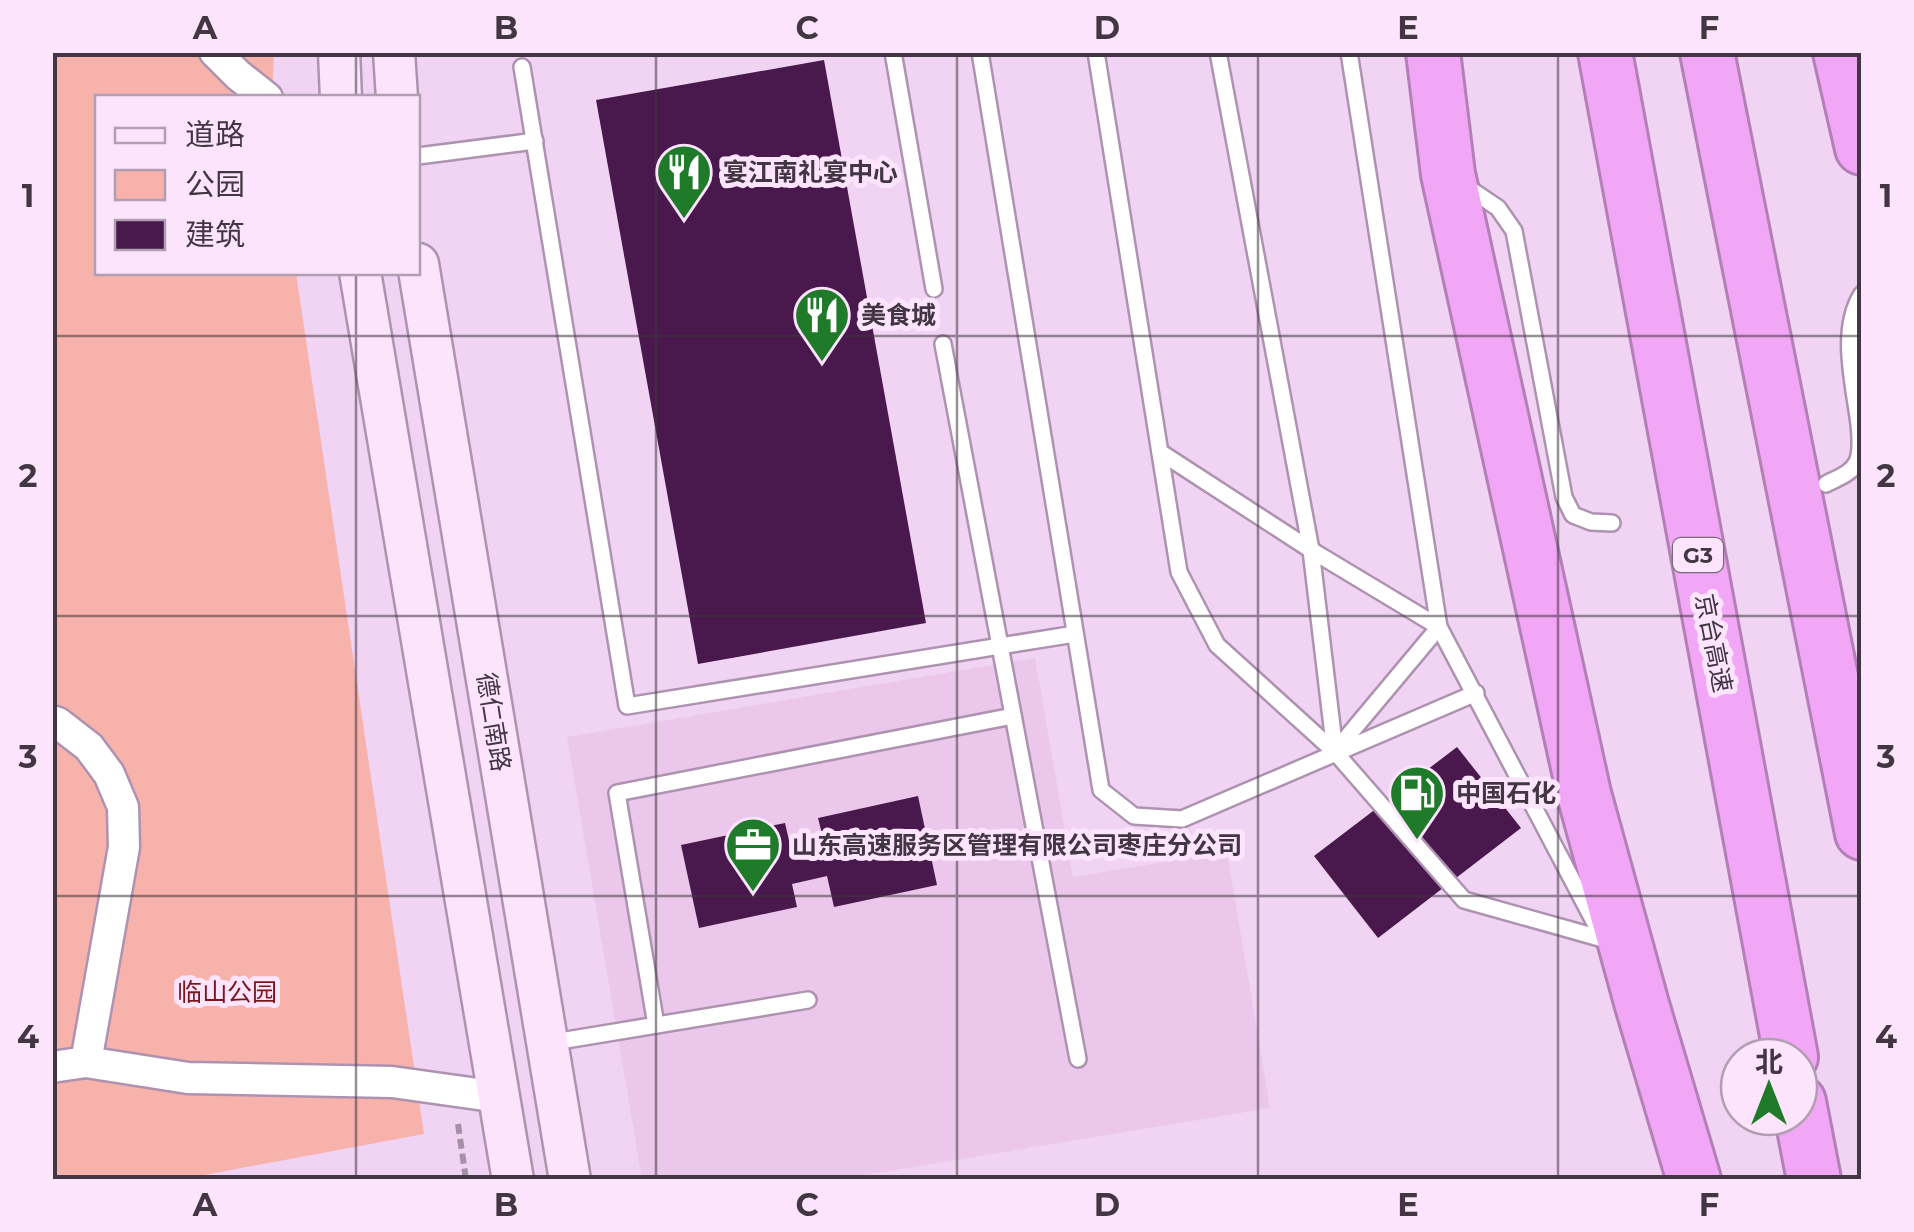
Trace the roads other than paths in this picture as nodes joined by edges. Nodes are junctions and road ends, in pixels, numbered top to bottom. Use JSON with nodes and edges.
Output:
{"nodes":[{"id":1,"x":215,"y":52,"type":"edge"},
{"id":2,"x":339,"y":52,"type":"edge"},
{"id":3,"x":394,"y":52,"type":"edge"},
{"id":4,"x":892,"y":52,"type":"edge"},
{"id":5,"x":980,"y":52,"type":"edge"},
{"id":6,"x":1096,"y":52,"type":"edge"},
{"id":7,"x":1218,"y":52,"type":"edge"},
{"id":8,"x":1349,"y":52,"type":"edge"},
{"id":9,"x":1433,"y":52,"type":"edge"},
{"id":10,"x":1605,"y":52,"type":"edge"},
{"id":11,"x":1706,"y":52,"type":"edge"},
{"id":12,"x":1840,"y":52,"type":"edge"},
{"id":13,"x":522,"y":66,"type":"dead end"},
{"id":14,"x":262,"y":95,"type":"edge"},
{"id":15,"x":341,"y":95,"type":"edge"},
{"id":16,"x":397,"y":95,"type":"edge"},
{"id":17,"x":535,"y":141,"type":"junction"},
{"id":18,"x":1862,"y":148,"type":"edge"},
{"id":19,"x":420,"y":156,"type":"edge"},
{"id":20,"x":1448,"y":174,"type":"junction"},
{"id":21,"x":361,"y":275,"type":"edge"},
{"id":22,"x":420,"y":275,"type":"edge"},
{"id":23,"x":934,"y":289,"type":"dead end"},
{"id":24,"x":1862,"y":294,"type":"edge"},
{"id":25,"x":943,"y":344,"type":"dead end"},
{"id":26,"x":1160,"y":452,"type":"junction"},
{"id":27,"x":1826,"y":484,"type":"dead end"},
{"id":28,"x":1612,"y":523,"type":"dead end"},
{"id":29,"x":1312,"y":550,"type":"junction"},
{"id":30,"x":1439,"y":627,"type":"junction"},
{"id":31,"x":1075,"y":634,"type":"junction"},
{"id":32,"x":999,"y":646,"type":"junction"},
{"id":33,"x":1476,"y":693,"type":"junction"},
{"id":34,"x":1013,"y":716,"type":"junction"},
{"id":35,"x":52,"y":721,"type":"edge"},
{"id":36,"x":1335,"y":752,"type":"junction"},
{"id":37,"x":1862,"y":834,"type":"edge"},
{"id":38,"x":1603,"y":939,"type":"junction"},
{"id":39,"x":808,"y":1000,"type":"dead end"},
{"id":40,"x":1642,"y":1005,"type":"junction"},
{"id":41,"x":656,"y":1026,"type":"junction"},
{"id":42,"x":1787,"y":1037,"type":"edge"},
{"id":43,"x":548,"y":1043,"type":"junction"},
{"id":44,"x":1078,"y":1059,"type":"dead end"},
{"id":45,"x":86,"y":1062,"type":"junction"},
{"id":46,"x":52,"y":1067,"type":"edge"},
{"id":47,"x":498,"y":1097,"type":"junction"},
{"id":48,"x":1806,"y":1137,"type":"edge"},
{"id":49,"x":564,"y":1178,"type":"edge"},
{"id":50,"x":512,"y":1180,"type":"edge"},
{"id":51,"x":1694,"y":1180,"type":"edge"},
{"id":52,"x":1814,"y":1180,"type":"edge"}],
"edges":[{"from":1,"to":14,"type":"street"},
{"from":2,"to":15,"type":"main road"},
{"from":3,"to":16,"type":"main road"},
{"from":4,"to":23,"type":"lane"},
{"from":5,"to":31,"type":"lane"},
{"from":6,"to":26,"type":"lane"},
{"from":7,"to":29,"type":"lane"},
{"from":8,"to":30,"type":"lane"},
{"from":9,"to":20,"type":"highway"},
{"from":10,"to":42,"type":"highway","name":"京台高速","number":"G3"},
{"from":11,"to":37,"type":"highway"},
{"from":12,"to":18,"type":"highway"},
{"from":13,"to":17,"type":"lane"},
{"from":17,"to":19,"type":"lane"},
{"from":17,"to":32,"type":"lane"},
{"from":20,"to":28,"type":"lane"},
{"from":20,"to":40,"type":"highway"},
{"from":21,"to":47,"type":"main road"},
{"from":22,"to":43,"type":"main road","name":"德仁南路"},
{"from":24,"to":27,"type":"lane"},
{"from":25,"to":32,"type":"lane"},
{"from":26,"to":29,"type":"lane"},
{"from":26,"to":36,"type":"lane"},
{"from":29,"to":30,"type":"lane"},
{"from":29,"to":36,"type":"lane"},
{"from":30,"to":33,"type":"lane"},
{"from":30,"to":36,"type":"lane"},
{"from":31,"to":32,"type":"lane"},
{"from":31,"to":36,"type":"lane"},
{"from":32,"to":34,"type":"lane"},
{"from":33,"to":36,"type":"lane"},
{"from":33,"to":38,"type":"lane"},
{"from":34,"to":41,"type":"lane"},
{"from":34,"to":44,"type":"lane"},
{"from":35,"to":45,"type":"street"},
{"from":36,"to":38,"type":"lane"},
{"from":38,"to":40,"type":"lane"},
{"from":39,"to":41,"type":"lane"},
{"from":40,"to":51,"type":"highway"},
{"from":41,"to":43,"type":"lane"},
{"from":43,"to":49,"type":"main road","name":"德仁南路"},
{"from":45,"to":46,"type":"street"},
{"from":45,"to":47,"type":"street"},
{"from":47,"to":50,"type":"main road"},
{"from":48,"to":52,"type":"highway"}]}
